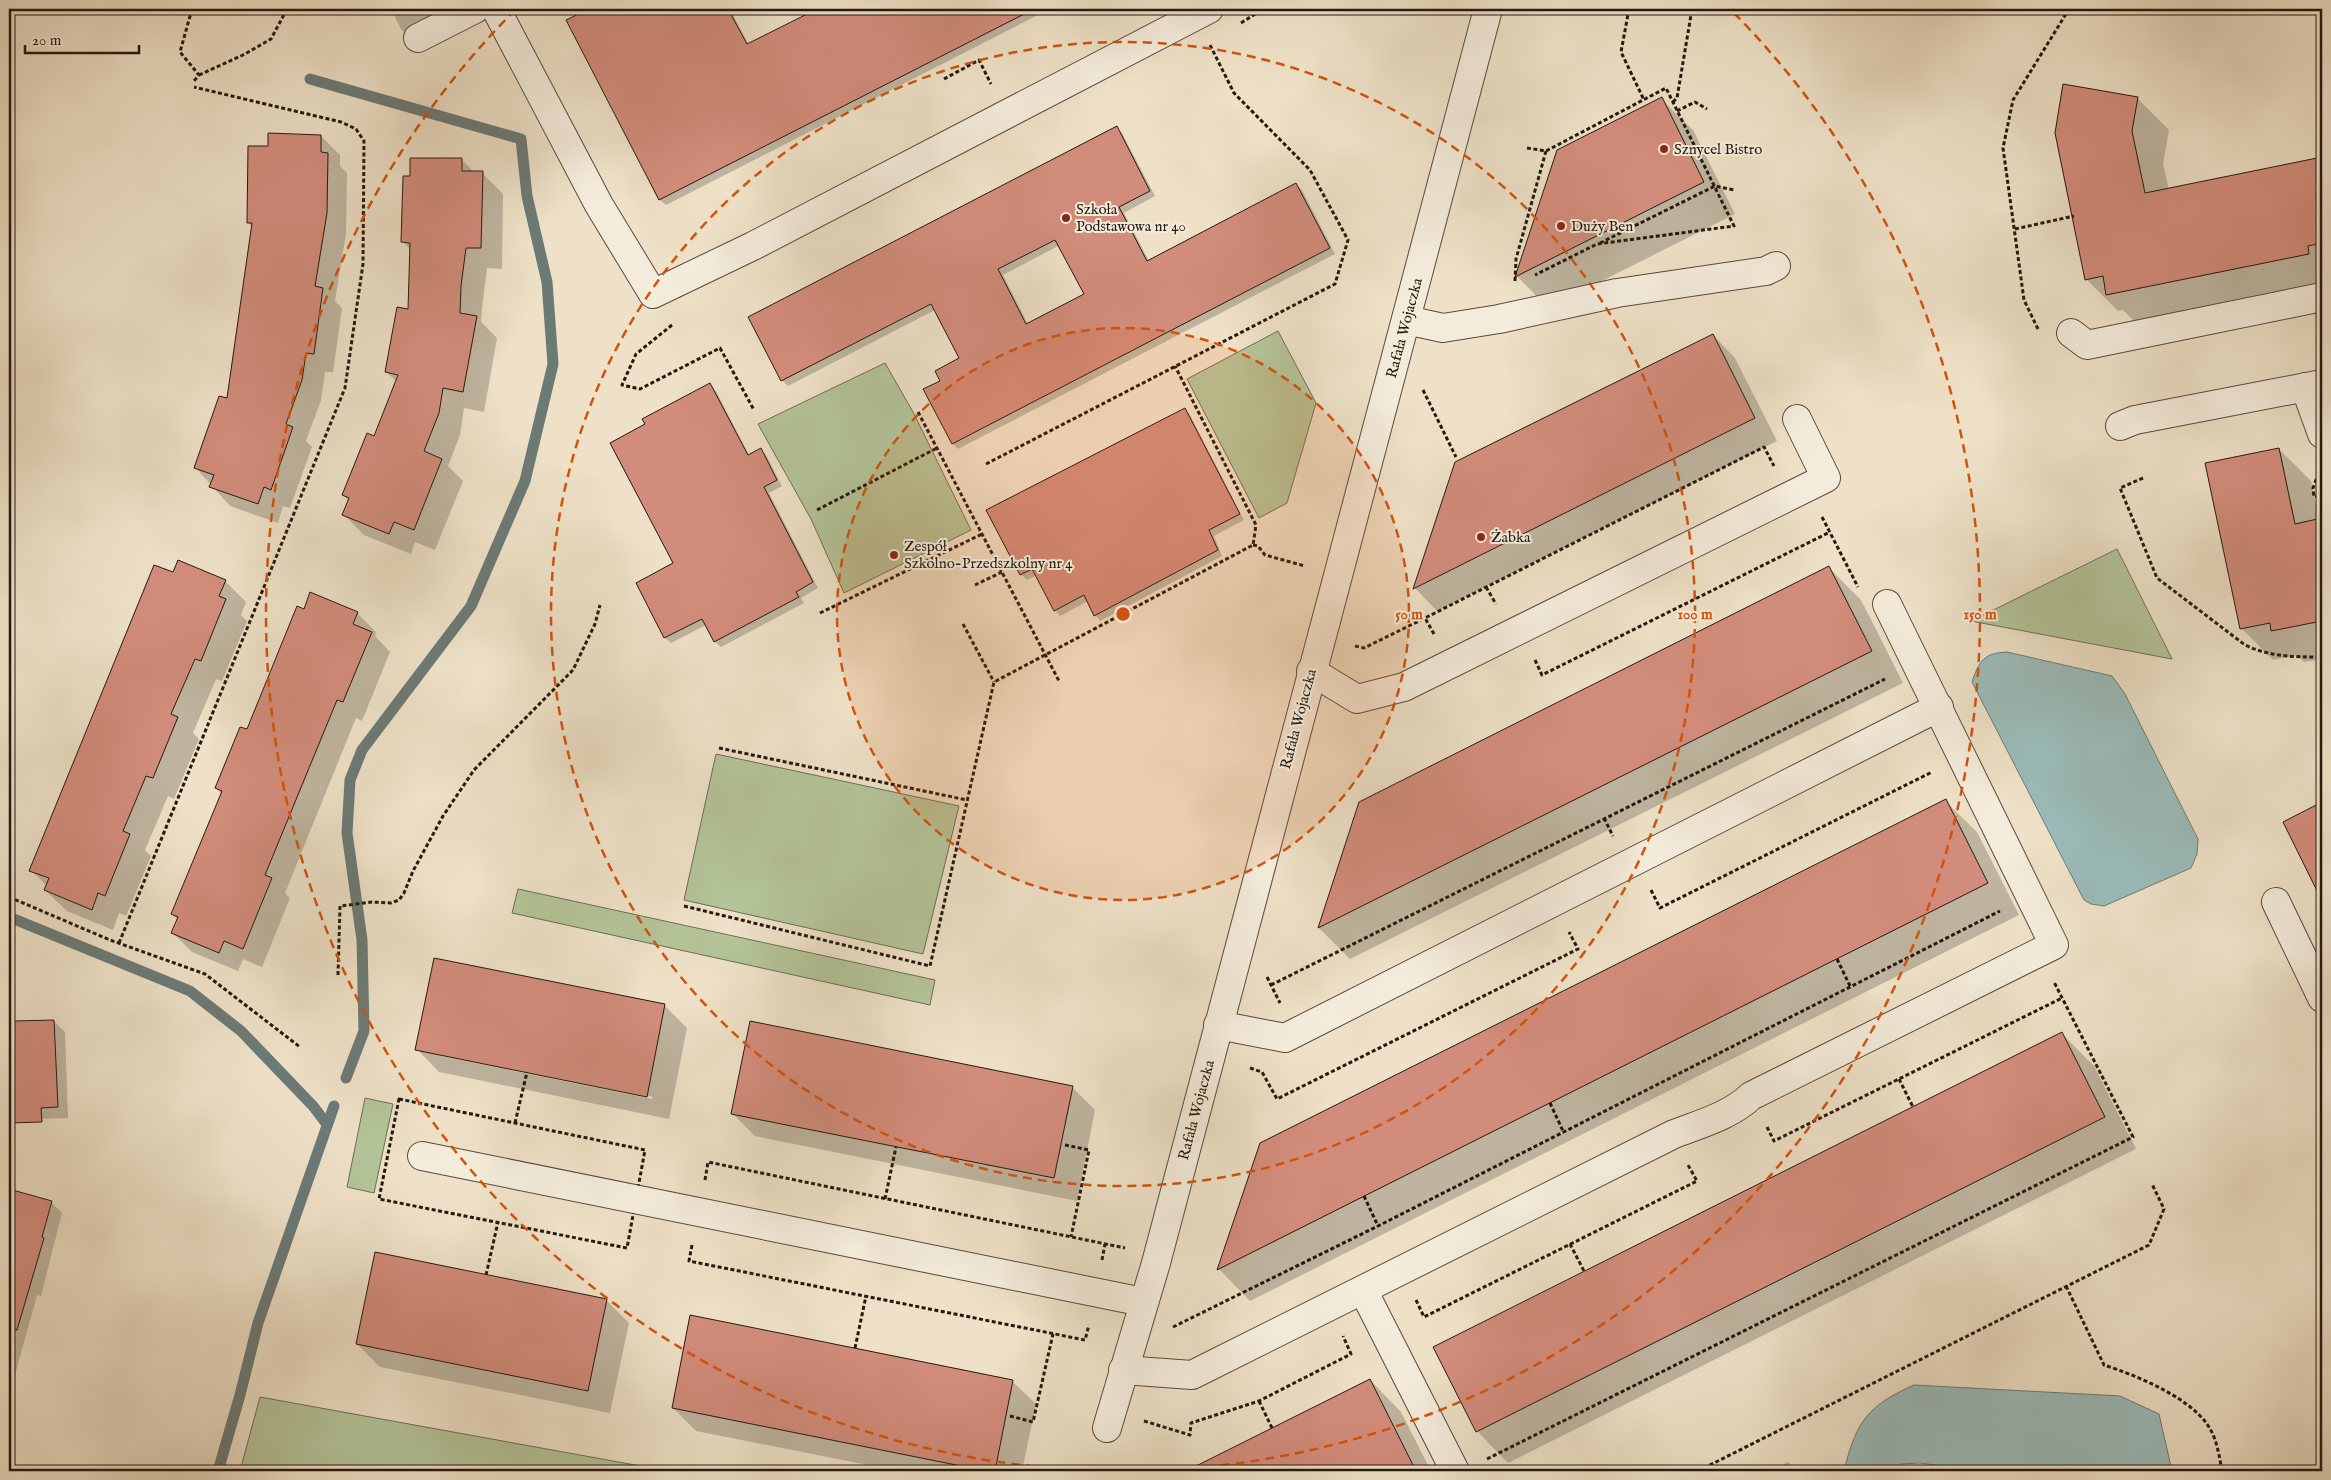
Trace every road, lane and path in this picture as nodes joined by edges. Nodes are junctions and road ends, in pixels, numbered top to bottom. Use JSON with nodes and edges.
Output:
{"nodes":[{"id":1,"x":192,"y":9,"type":"edge"},
{"id":2,"x":287,"y":9,"type":"edge"},
{"id":3,"x":475,"y":9,"type":"edge"},
{"id":4,"x":496,"y":9,"type":"edge"},
{"id":5,"x":1209,"y":9,"type":"edge"},
{"id":6,"x":1263,"y":9,"type":"edge"},
{"id":7,"x":1488,"y":9,"type":"edge"},
{"id":8,"x":1629,"y":9,"type":"edge"},
{"id":9,"x":2069,"y":9,"type":"edge"},
{"id":10,"x":1690,"y":15,"type":"dead end"},
{"id":11,"x":1240,"y":23,"type":"dead end"},
{"id":12,"x":418,"y":38,"type":"dead end"},
{"id":13,"x":1201,"y":48,"type":"dead end"},
{"id":14,"x":199,"y":75,"type":"junction"},
{"id":15,"x":194,"y":82,"type":"dead end"},
{"id":16,"x":194,"y":87,"type":"dead end"},
{"id":17,"x":1644,"y":100,"type":"junction"},
{"id":18,"x":1673,"y":102,"type":"junction"},
{"id":19,"x":1707,"y":108,"type":"dead end"},
{"id":20,"x":1677,"y":112,"type":"junction"},
{"id":21,"x":1527,"y":148,"type":"dead end"},
{"id":22,"x":1546,"y":151,"type":"junction"},
{"id":23,"x":1715,"y":186,"type":"junction"},
{"id":24,"x":1734,"y":190,"type":"dead end"},
{"id":25,"x":2074,"y":216,"type":"dead end"},
{"id":26,"x":2015,"y":229,"type":"junction"},
{"id":27,"x":1597,"y":244,"type":"junction"},
{"id":28,"x":1776,"y":266,"type":"dead end"},
{"id":29,"x":1531,"y":276,"type":"dead end"},
{"id":30,"x":1523,"y":280,"type":"dead end"},
{"id":31,"x":2322,"y":297,"type":"edge"},
{"id":32,"x":1406,"y":320,"type":"junction"},
{"id":33,"x":678,"y":322,"type":"dead end"},
{"id":34,"x":2071,"y":333,"type":"dead end"},
{"id":35,"x":2042,"y":336,"type":"dead end"},
{"id":36,"x":1175,"y":366,"type":"junction"},
{"id":37,"x":2314,"y":385,"type":"edge"},
{"id":38,"x":1423,"y":389,"type":"dead end"},
{"id":39,"x":754,"y":410,"type":"dead end"},
{"id":40,"x":918,"y":412,"type":"dead end"},
{"id":41,"x":1797,"y":419,"type":"dead end"},
{"id":42,"x":2120,"y":426,"type":"dead end"},
{"id":43,"x":2322,"y":434,"type":"edge"},
{"id":44,"x":937,"y":448,"type":"junction"},
{"id":45,"x":1456,"y":457,"type":"dead end"},
{"id":46,"x":2322,"y":462,"type":"edge"},
{"id":47,"x":986,"y":464,"type":"dead end"},
{"id":48,"x":2143,"y":478,"type":"dead end"},
{"id":49,"x":2322,"y":495,"type":"edge"},
{"id":50,"x":1790,"y":496,"type":"junction"},
{"id":51,"x":816,"y":510,"type":"dead end"},
{"id":52,"x":1830,"y":532,"type":"dead end"},
{"id":53,"x":982,"y":534,"type":"junction"},
{"id":54,"x":1253,"y":545,"type":"junction"},
{"id":55,"x":1293,"y":562,"type":"dead end"},
{"id":56,"x":1002,"y":572,"type":"junction"},
{"id":57,"x":975,"y":585,"type":"dead end"},
{"id":58,"x":1486,"y":587,"type":"junction"},
{"id":59,"x":1887,"y":604,"type":"dead end"},
{"id":60,"x":600,"y":605,"type":"dead end"},
{"id":61,"x":820,"y":613,"type":"dead end"},
{"id":62,"x":1425,"y":618,"type":"junction"},
{"id":63,"x":963,"y":624,"type":"dead end"},
{"id":64,"x":1514,"y":633,"type":"junction"},
{"id":65,"x":1350,"y":644,"type":"dead end"},
{"id":66,"x":1046,"y":654,"type":"junction"},
{"id":67,"x":2322,"y":657,"type":"edge"},
{"id":68,"x":1450,"y":664,"type":"junction"},
{"id":69,"x":1311,"y":671,"type":"junction"},
{"id":70,"x":1891,"y":676,"type":"dead end"},
{"id":71,"x":1059,"y":681,"type":"dead end"},
{"id":72,"x":994,"y":682,"type":"junction"},
{"id":73,"x":1939,"y":706,"type":"junction"},
{"id":74,"x":720,"y":748,"type":"dead end"},
{"id":75,"x":1937,"y":770,"type":"dead end"},
{"id":76,"x":967,"y":800,"type":"junction"},
{"id":77,"x":1637,"y":861,"type":"junction"},
{"id":78,"x":9,"y":898,"type":"edge"},
{"id":79,"x":1555,"y":902,"type":"junction"},
{"id":80,"x":2276,"y":902,"type":"dead end"},
{"id":81,"x":684,"y":906,"type":"dead end"},
{"id":82,"x":2001,"y":910,"type":"dead end"},
{"id":83,"x":120,"y":943,"type":"junction"},
{"id":84,"x":2039,"y":952,"type":"junction"},
{"id":85,"x":1837,"y":959,"type":"dead end"},
{"id":86,"x":338,"y":975,"type":"dead end"},
{"id":87,"x":1270,"y":985,"type":"dead end"},
{"id":88,"x":1851,"y":988,"type":"junction"},
{"id":89,"x":2062,"y":998,"type":"junction"},
{"id":90,"x":2322,"y":998,"type":"edge"},
{"id":91,"x":1218,"y":1025,"type":"junction"},
{"id":92,"x":300,"y":1047,"type":"dead end"},
{"id":93,"x":1246,"y":1067,"type":"dead end"},
{"id":94,"x":526,"y":1072,"type":"dead end"},
{"id":95,"x":1899,"y":1079,"type":"junction"},
{"id":96,"x":1751,"y":1096,"type":"junction"},
{"id":97,"x":1550,"y":1103,"type":"dead end"},
{"id":98,"x":1913,"y":1107,"type":"dead end"},
{"id":99,"x":515,"y":1123,"type":"dead end"},
{"id":100,"x":1563,"y":1131,"type":"junction"},
{"id":101,"x":1674,"y":1134,"type":"junction"},
{"id":102,"x":1065,"y":1145,"type":"dead end"},
{"id":103,"x":896,"y":1147,"type":"dead end"},
{"id":104,"x":422,"y":1156,"type":"dead end"},
{"id":105,"x":2152,"y":1184,"type":"dead end"},
{"id":106,"x":1364,"y":1196,"type":"dead end"},
{"id":107,"x":885,"y":1199,"type":"junction"},
{"id":108,"x":699,"y":1213,"type":"junction"},
{"id":109,"x":498,"y":1222,"type":"dead end"},
{"id":110,"x":1378,"y":1226,"type":"junction"},
{"id":111,"x":1071,"y":1237,"type":"junction"},
{"id":112,"x":1105,"y":1244,"type":"junction"},
{"id":113,"x":1570,"y":1244,"type":"junction"},
{"id":114,"x":1158,"y":1255,"type":"junction"},
{"id":115,"x":1401,"y":1270,"type":"junction"},
{"id":116,"x":1584,"y":1272,"type":"dead end"},
{"id":117,"x":486,"y":1274,"type":"dead end"},
{"id":118,"x":2066,"y":1286,"type":"junction"},
{"id":119,"x":1363,"y":1290,"type":"junction"},
{"id":120,"x":1097,"y":1293,"type":"junction"},
{"id":121,"x":866,"y":1296,"type":"junction"},
{"id":122,"x":1329,"y":1306,"type":"junction"},
{"id":123,"x":1141,"y":1311,"type":"junction"},
{"id":124,"x":1053,"y":1334,"type":"junction"},
{"id":125,"x":855,"y":1348,"type":"dead end"},
{"id":126,"x":1123,"y":1370,"type":"junction"},
{"id":127,"x":1259,"y":1401,"type":"junction"},
{"id":128,"x":1010,"y":1416,"type":"dead end"},
{"id":129,"x":1110,"y":1420,"type":"joint"},
{"id":130,"x":1272,"y":1428,"type":"dead end"},
{"id":131,"x":1482,"y":1462,"type":"dead end"},
{"id":132,"x":1455,"y":1471,"type":"edge"},
{"id":133,"x":1698,"y":1471,"type":"edge"},
{"id":134,"x":2222,"y":1471,"type":"edge"}],
"edges":[{"from":1,"to":14,"type":"path"},
{"from":2,"to":14,"type":"path"},
{"from":3,"to":12,"type":"street"},
{"from":4,"to":5,"type":"street"},
{"from":6,"to":11,"type":"path"},
{"from":7,"to":32,"type":"street","name":"Rafała Wojaczka"},
{"from":8,"to":17,"type":"path"},
{"from":9,"to":26,"type":"path"},
{"from":10,"to":18,"type":"path"},
{"from":13,"to":36,"type":"path"},
{"from":14,"to":15,"type":"path"},
{"from":16,"to":83,"type":"path"},
{"from":17,"to":18,"type":"path"},
{"from":17,"to":22,"type":"path"},
{"from":18,"to":20,"type":"path"},
{"from":19,"to":20,"type":"path"},
{"from":20,"to":23,"type":"path"},
{"from":21,"to":22,"type":"path"},
{"from":22,"to":30,"type":"path"},
{"from":23,"to":24,"type":"path"},
{"from":23,"to":27,"type":"path"},
{"from":23,"to":27,"type":"path"},
{"from":25,"to":26,"type":"path"},
{"from":26,"to":35,"type":"path"},
{"from":27,"to":29,"type":"path"},
{"from":28,"to":32,"type":"street"},
{"from":31,"to":34,"type":"street"},
{"from":32,"to":69,"type":"street","name":"Rafała Wojaczka"},
{"from":33,"to":39,"type":"path"},
{"from":36,"to":47,"type":"path"},
{"from":36,"to":54,"type":"path"},
{"from":37,"to":42,"type":"street"},
{"from":37,"to":43,"type":"street"},
{"from":38,"to":45,"type":"path"},
{"from":40,"to":44,"type":"path"},
{"from":41,"to":50,"type":"street"},
{"from":44,"to":51,"type":"path"},
{"from":44,"to":53,"type":"path"},
{"from":46,"to":49,"type":"path"},
{"from":48,"to":67,"type":"path"},
{"from":50,"to":58,"type":"path"},
{"from":50,"to":64,"type":"street"},
{"from":52,"to":64,"type":"path"},
{"from":53,"to":56,"type":"path"},
{"from":53,"to":61,"type":"path"},
{"from":54,"to":55,"type":"path"},
{"from":54,"to":66,"type":"path"},
{"from":56,"to":57,"type":"path"},
{"from":56,"to":66,"type":"path"},
{"from":58,"to":62,"type":"path"},
{"from":58,"to":64,"type":"path"},
{"from":59,"to":73,"type":"street"},
{"from":60,"to":86,"type":"path"},
{"from":62,"to":65,"type":"path"},
{"from":62,"to":68,"type":"path"},
{"from":63,"to":72,"type":"path"},
{"from":64,"to":68,"type":"street"},
{"from":66,"to":71,"type":"path"},
{"from":66,"to":72,"type":"path"},
{"from":68,"to":69,"type":"street"},
{"from":69,"to":91,"type":"street","name":"Rafała Wojaczka"},
{"from":70,"to":87,"type":"path"},
{"from":72,"to":76,"type":"path"},
{"from":73,"to":77,"type":"street"},
{"from":73,"to":84,"type":"street"},
{"from":74,"to":76,"type":"path"},
{"from":75,"to":77,"type":"path"},
{"from":76,"to":81,"type":"path"},
{"from":77,"to":79,"type":"street"},
{"from":78,"to":83,"type":"path"},
{"from":79,"to":91,"type":"street"},
{"from":79,"to":93,"type":"path"},
{"from":80,"to":90,"type":"street"},
{"from":82,"to":88,"type":"path"},
{"from":83,"to":92,"type":"path"},
{"from":84,"to":89,"type":"path"},
{"from":84,"to":96,"type":"street"},
{"from":85,"to":88,"type":"path"},
{"from":88,"to":100,"type":"path"},
{"from":89,"to":95,"type":"path"},
{"from":89,"to":131,"type":"path"},
{"from":91,"to":114,"type":"street","name":"Rafała Wojaczka"},
{"from":94,"to":99,"type":"path"},
{"from":95,"to":96,"type":"path"},
{"from":95,"to":98,"type":"path"},
{"from":96,"to":101,"type":"street"},
{"from":97,"to":100,"type":"path"},
{"from":100,"to":110,"type":"path"},
{"from":101,"to":113,"type":"path"},
{"from":101,"to":115,"type":"street"},
{"from":102,"to":111,"type":"path"},
{"from":103,"to":107,"type":"path"},
{"from":104,"to":108,"type":"street"},
{"from":105,"to":118,"type":"path"},
{"from":106,"to":110,"type":"path"},
{"from":107,"to":108,"type":"path"},
{"from":107,"to":111,"type":"path"},
{"from":108,"to":120,"type":"street"},
{"from":108,"to":121,"type":"path"},
{"from":109,"to":117,"type":"path"},
{"from":110,"to":123,"type":"path"},
{"from":111,"to":112,"type":"path"},
{"from":112,"to":114,"type":"path"},
{"from":112,"to":120,"type":"path"},
{"from":113,"to":115,"type":"path"},
{"from":113,"to":116,"type":"path"},
{"from":114,"to":123,"type":"street","name":"Rafała Wojaczka"},
{"from":115,"to":119,"type":"street"},
{"from":118,"to":133,"type":"path"},
{"from":118,"to":134,"type":"path"},
{"from":119,"to":122,"type":"street"},
{"from":119,"to":132,"type":"street"},
{"from":120,"to":123,"type":"street"},
{"from":120,"to":124,"type":"path"},
{"from":121,"to":124,"type":"path"},
{"from":121,"to":125,"type":"path"},
{"from":122,"to":126,"type":"street"},
{"from":122,"to":127,"type":"path"},
{"from":123,"to":126,"type":"street","name":"Rafała Wojaczka"},
{"from":124,"to":128,"type":"path"},
{"from":126,"to":129,"type":"street","name":"Rafała Wojaczka"},
{"from":127,"to":129,"type":"path"},
{"from":127,"to":130,"type":"path"}]}
